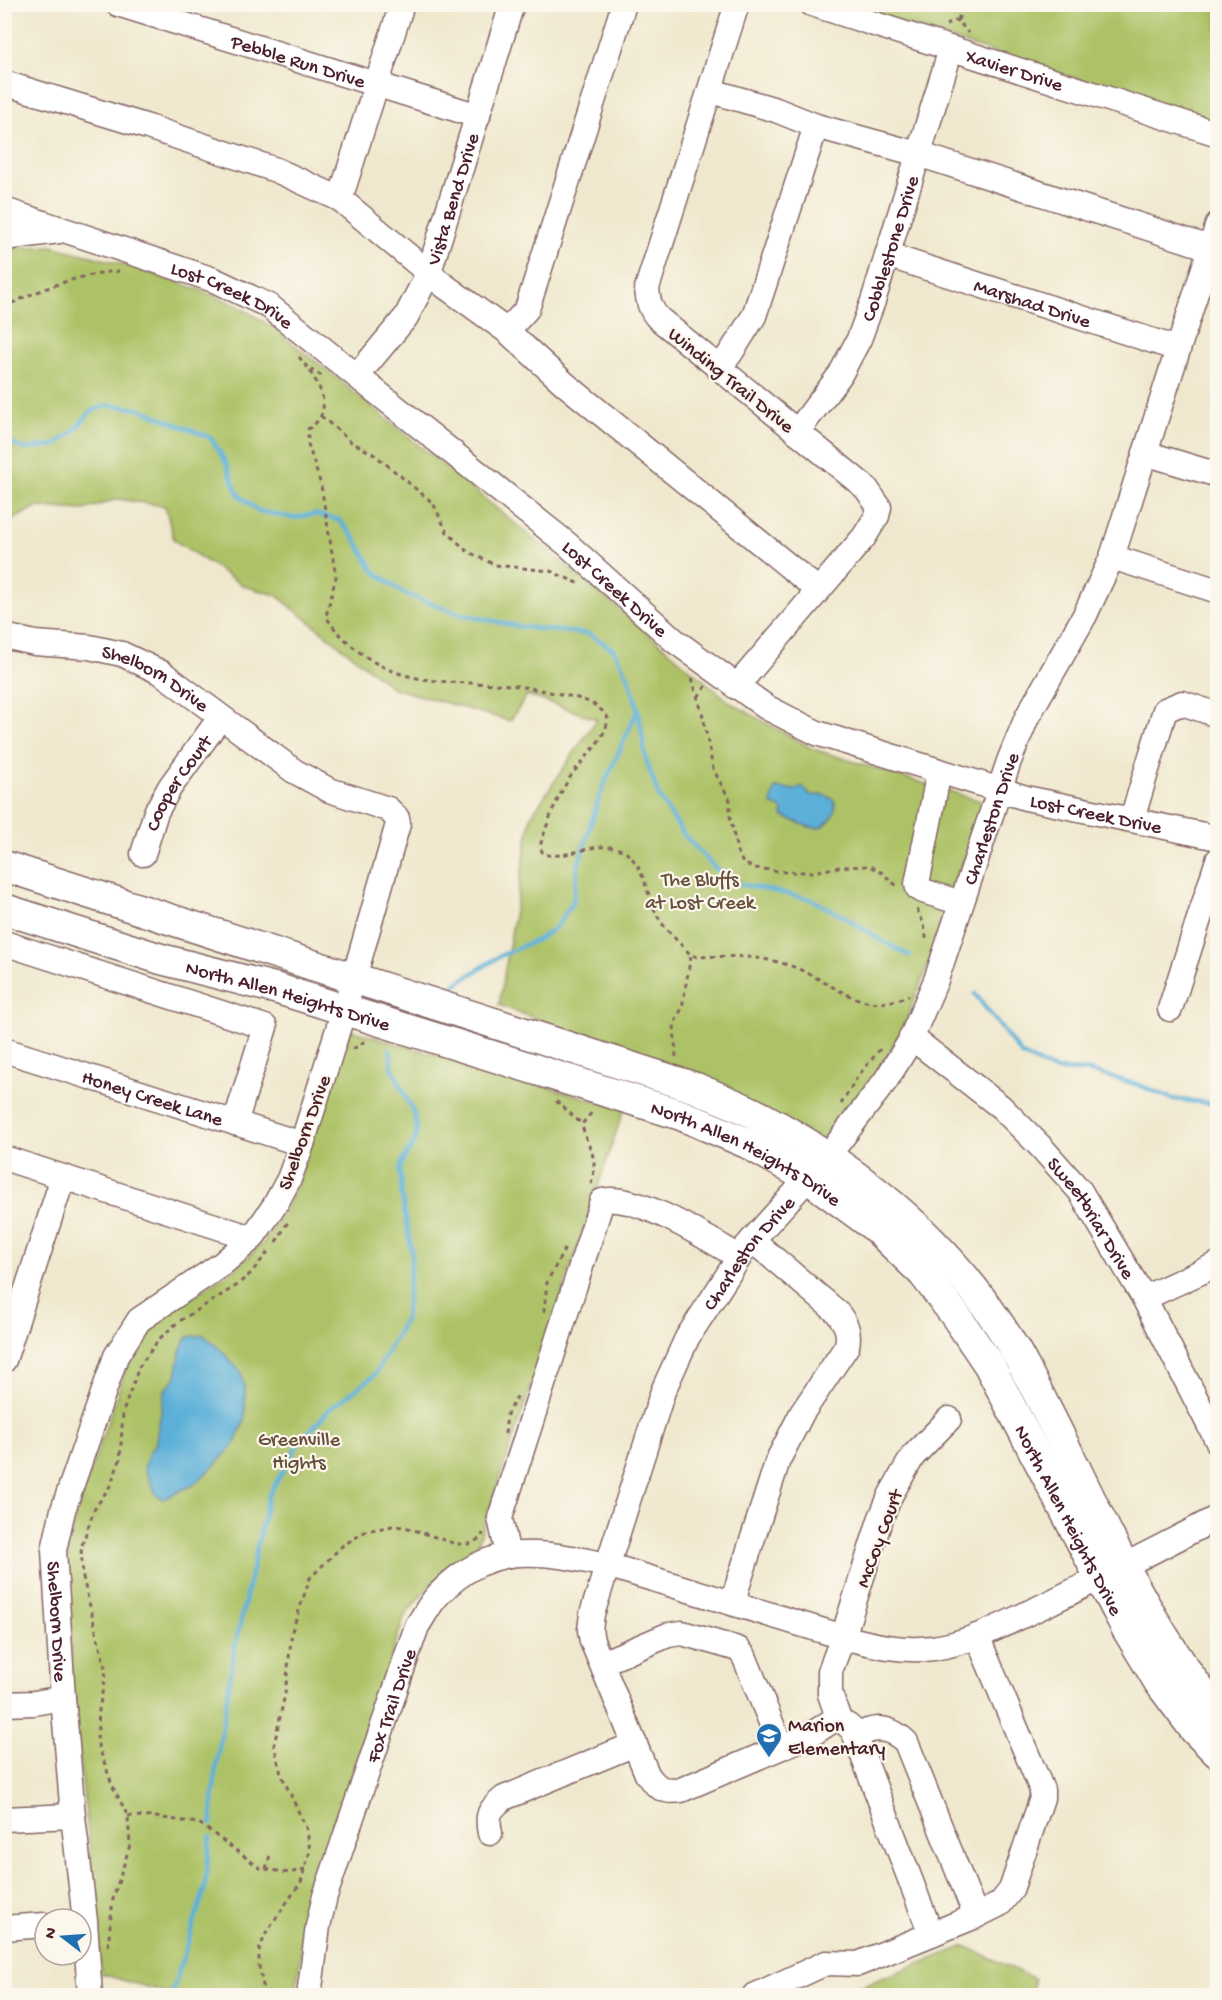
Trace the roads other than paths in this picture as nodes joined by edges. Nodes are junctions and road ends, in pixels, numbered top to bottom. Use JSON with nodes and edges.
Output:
{"nodes":[{"id":1,"x":118,"y":4,"type":"edge"},
{"id":2,"x":402,"y":4,"type":"edge"},
{"id":3,"x":512,"y":4,"type":"edge"},
{"id":4,"x":624,"y":4,"type":"edge"},
{"id":5,"x":738,"y":4,"type":"edge"},
{"id":6,"x":812,"y":4,"type":"edge"},
{"id":7,"x":951,"y":49,"type":"junction"},
{"id":8,"x":4,"y":83,"type":"edge"},
{"id":9,"x":377,"y":85,"type":"junction"},
{"id":10,"x":711,"y":91,"type":"junction"},
{"id":11,"x":478,"y":116,"type":"junction"},
{"id":12,"x":816,"y":126,"type":"junction"},
{"id":13,"x":1218,"y":134,"type":"edge"},
{"id":14,"x":918,"y":154,"type":"junction"},
{"id":15,"x":340,"y":199,"type":"junction"},
{"id":16,"x":4,"y":210,"type":"edge"},
{"id":17,"x":1218,"y":224,"type":"edge"},
{"id":18,"x":67,"y":230,"type":"junction"},
{"id":19,"x":4,"y":238,"type":"edge"},
{"id":20,"x":1210,"y":248,"type":"junction"},
{"id":21,"x":887,"y":255,"type":"junction"},
{"id":22,"x":429,"y":272,"type":"junction"},
{"id":23,"x":507,"y":331,"type":"junction"},
{"id":24,"x":1178,"y":349,"type":"junction"},
{"id":25,"x":718,"y":368,"type":"junction"},
{"id":26,"x":357,"y":376,"type":"junction"},
{"id":27,"x":797,"y":432,"type":"junction"},
{"id":28,"x":1145,"y":453,"type":"junction"},
{"id":29,"x":1218,"y":475,"type":"edge"},
{"id":30,"x":1112,"y":557,"type":"junction"},
{"id":31,"x":818,"y":590,"type":"junction"},
{"id":32,"x":1218,"y":591,"type":"edge"},
{"id":33,"x":4,"y":636,"type":"edge"},
{"id":34,"x":736,"y":687,"type":"junction"},
{"id":35,"x":1218,"y":715,"type":"edge"},
{"id":36,"x":220,"y":718,"type":"junction"},
{"id":37,"x":939,"y":771,"type":"junction"},
{"id":38,"x":1000,"y":790,"type":"junction"},
{"id":39,"x":1132,"y":819,"type":"junction"},
{"id":40,"x":1218,"y":838,"type":"edge"},
{"id":41,"x":144,"y":854,"type":"dead end"},
{"id":42,"x":1218,"y":860,"type":"edge"},
{"id":43,"x":4,"y":866,"type":"edge"},
{"id":44,"x":961,"y":903,"type":"junction"},
{"id":45,"x":4,"y":909,"type":"edge"},
{"id":46,"x":4,"y":943,"type":"edge"},
{"id":47,"x":354,"y":978,"type":"junction"},
{"id":48,"x":1170,"y":1009,"type":"dead end"},
{"id":49,"x":344,"y":1010,"type":"junction"},
{"id":50,"x":911,"y":1037,"type":"junction"},
{"id":51,"x":4,"y":1050,"type":"edge"},
{"id":52,"x":235,"y":1123,"type":"junction"},
{"id":53,"x":302,"y":1144,"type":"junction"},
{"id":54,"x":828,"y":1156,"type":"junction"},
{"id":55,"x":4,"y":1158,"type":"edge"},
{"id":56,"x":63,"y":1177,"type":"junction"},
{"id":57,"x":808,"y":1178,"type":"junction"},
{"id":58,"x":252,"y":1238,"type":"junction"},
{"id":59,"x":746,"y":1249,"type":"junction"},
{"id":60,"x":1218,"y":1264,"type":"edge"},
{"id":61,"x":1144,"y":1298,"type":"junction"},
{"id":62,"x":4,"y":1360,"type":"edge"},
{"id":63,"x":949,"y":1419,"type":"dead end"},
{"id":64,"x":1218,"y":1442,"type":"edge"},
{"id":65,"x":1218,"y":1517,"type":"edge"},
{"id":66,"x":508,"y":1555,"type":"junction"},
{"id":67,"x":607,"y":1565,"type":"junction"},
{"id":68,"x":1112,"y":1572,"type":"junction"},
{"id":69,"x":732,"y":1603,"type":"junction"},
{"id":70,"x":977,"y":1636,"type":"junction"},
{"id":71,"x":843,"y":1638,"type":"junction"},
{"id":72,"x":602,"y":1663,"type":"junction"},
{"id":73,"x":63,"y":1698,"type":"junction"},
{"id":74,"x":4,"y":1704,"type":"edge"},
{"id":75,"x":1218,"y":1713,"type":"edge"},
{"id":76,"x":838,"y":1718,"type":"junction"},
{"id":77,"x":856,"y":1737,"type":"junction"},
{"id":78,"x":635,"y":1744,"type":"junction"},
{"id":79,"x":780,"y":1747,"type":"junction"},
{"id":80,"x":1218,"y":1753,"type":"edge"},
{"id":81,"x":73,"y":1816,"type":"junction"},
{"id":82,"x":4,"y":1819,"type":"edge"},
{"id":83,"x":490,"y":1833,"type":"dead end"},
{"id":84,"x":82,"y":1907,"type":"edge"},
{"id":85,"x":976,"y":1916,"type":"junction"},
{"id":86,"x":33,"y":1926,"type":"edge"},
{"id":87,"x":4,"y":1928,"type":"edge"},
{"id":88,"x":932,"y":1934,"type":"junction"},
{"id":89,"x":87,"y":1967,"type":"edge"},
{"id":90,"x":90,"y":1995,"type":"edge"},
{"id":91,"x":309,"y":1995,"type":"edge"},
{"id":92,"x":753,"y":1995,"type":"edge"}],
"edges":[{"from":1,"to":9,"type":"street","name":"Pebble Run Drive"},
{"from":2,"to":9,"type":"street"},
{"from":3,"to":11,"type":"street","name":"Vista Bend Drive"},
{"from":4,"to":23,"type":"street"},
{"from":5,"to":10,"type":"street","name":"Winding Trail Drive"},
{"from":6,"to":7,"type":"street","name":"Xavier Drive"},
{"from":7,"to":13,"type":"street","name":"Xavier Drive"},
{"from":7,"to":14,"type":"street","name":"Cobblestone Drive"},
{"from":8,"to":15,"type":"street"},
{"from":9,"to":11,"type":"street","name":"Pebble Run Drive"},
{"from":9,"to":15,"type":"street"},
{"from":10,"to":12,"type":"street"},
{"from":10,"to":25,"type":"street","name":"Winding Trail Drive"},
{"from":11,"to":22,"type":"street","name":"Vista Bend Drive"},
{"from":12,"to":14,"type":"street"},
{"from":12,"to":25,"type":"street"},
{"from":14,"to":20,"type":"street"},
{"from":14,"to":21,"type":"street","name":"Cobblestone Drive"},
{"from":15,"to":22,"type":"street"},
{"from":16,"to":18,"type":"street","name":"Lost Creek Drive"},
{"from":17,"to":20,"type":"street","name":"Charleston Drive"},
{"from":18,"to":19,"type":"street","name":"Lost Creek Drive"},
{"from":18,"to":26,"type":"street","name":"Lost Creek Drive"},
{"from":20,"to":24,"type":"street","name":"Charleston Drive"},
{"from":21,"to":24,"type":"street","name":"Marshad Drive"},
{"from":21,"to":27,"type":"street","name":"Cobblestone Drive"},
{"from":22,"to":23,"type":"street"},
{"from":22,"to":26,"type":"street","name":"Vista Bend Drive"},
{"from":23,"to":31,"type":"street"},
{"from":24,"to":28,"type":"street","name":"Charleston Drive"},
{"from":25,"to":27,"type":"street","name":"Winding Trail Drive"},
{"from":26,"to":34,"type":"street","name":"Lost Creek Drive"},
{"from":27,"to":31,"type":"street","name":"Winding Trail Drive"},
{"from":28,"to":29,"type":"street"},
{"from":28,"to":30,"type":"street","name":"Charleston Drive"},
{"from":30,"to":32,"type":"street"},
{"from":30,"to":38,"type":"street","name":"Charleston Drive"},
{"from":31,"to":34,"type":"street","name":"Winding Trail Drive"},
{"from":33,"to":36,"type":"street","name":"Shelborn Drive"},
{"from":34,"to":37,"type":"street","name":"Lost Creek Drive"},
{"from":35,"to":39,"type":"street"},
{"from":36,"to":41,"type":"street","name":"Cooper Court"},
{"from":36,"to":47,"type":"street","name":"Shelborn Drive"},
{"from":37,"to":38,"type":"street","name":"Lost Creek Drive"},
{"from":37,"to":44,"type":"street"},
{"from":38,"to":39,"type":"street","name":"Lost Creek Drive"},
{"from":38,"to":44,"type":"street","name":"Charleston Drive"},
{"from":39,"to":40,"type":"street","name":"Lost Creek Drive"},
{"from":42,"to":48,"type":"street"},
{"from":43,"to":47,"type":"main road","name":"North Allen Heights Drive"},
{"from":44,"to":50,"type":"street","name":"Charleston Drive"},
{"from":45,"to":49,"type":"main road","name":"North Allen Heights Drive"},
{"from":46,"to":52,"type":"street"},
{"from":47,"to":49,"type":"street","name":"Shelborn Drive"},
{"from":47,"to":54,"type":"main road","name":"North Allen Heights Drive"},
{"from":49,"to":53,"type":"street","name":"Shelborn Drive"},
{"from":49,"to":57,"type":"main road","name":"North Allen Heights Drive"},
{"from":50,"to":54,"type":"street","name":"Charleston Drive"},
{"from":50,"to":61,"type":"street","name":"Sweetbriar Drive"},
{"from":51,"to":52,"type":"street","name":"Honey Creek Lane"},
{"from":52,"to":53,"type":"street","name":"Honey Creek Lane"},
{"from":53,"to":58,"type":"street","name":"Shelborn Drive"},
{"from":54,"to":57,"type":"street","name":"Charleston Drive"},
{"from":54,"to":68,"type":"main road","name":"North Allen Heights Drive"},
{"from":55,"to":56,"type":"street"},
{"from":56,"to":58,"type":"street"},
{"from":56,"to":62,"type":"street"},
{"from":57,"to":59,"type":"street","name":"Charleston Drive"},
{"from":57,"to":68,"type":"main road","name":"North Allen Heights Drive"},
{"from":58,"to":73,"type":"street","name":"Shelborn Drive"},
{"from":59,"to":66,"type":"street"},
{"from":59,"to":67,"type":"street","name":"Charleston Drive"},
{"from":59,"to":69,"type":"street"},
{"from":60,"to":61,"type":"street"},
{"from":61,"to":64,"type":"street","name":"Sweetbriar Drive"},
{"from":63,"to":71,"type":"street","name":"McCoy Court"},
{"from":65,"to":68,"type":"street"},
{"from":66,"to":67,"type":"street","name":"Fox Trail Drive"},
{"from":66,"to":91,"type":"street","name":"Fox Trail Drive"},
{"from":67,"to":69,"type":"street"},
{"from":67,"to":72,"type":"street","name":"Charleston Drive"},
{"from":68,"to":70,"type":"street"},
{"from":68,"to":75,"type":"main road","name":"North Allen Heights Drive"},
{"from":68,"to":80,"type":"main road","name":"North Allen Heights Drive"},
{"from":69,"to":71,"type":"street"},
{"from":70,"to":71,"type":"street"},
{"from":70,"to":85,"type":"street"},
{"from":71,"to":76,"type":"street","name":"McCoy Court"},
{"from":72,"to":78,"type":"street","name":"Charleston Drive"},
{"from":72,"to":79,"type":"street"},
{"from":73,"to":74,"type":"street"},
{"from":73,"to":81,"type":"street","name":"Shelborn Drive"},
{"from":76,"to":77,"type":"street"},
{"from":76,"to":79,"type":"street","name":"Charleston Drive"},
{"from":77,"to":85,"type":"street"},
{"from":77,"to":88,"type":"street"},
{"from":78,"to":79,"type":"street","name":"Charleston Drive"},
{"from":78,"to":83,"type":"street"},
{"from":81,"to":82,"type":"street"},
{"from":81,"to":84,"type":"street","name":"Shelborn Drive"},
{"from":85,"to":88,"type":"street"},
{"from":86,"to":87,"type":"street"},
{"from":88,"to":92,"type":"street"},
{"from":89,"to":90,"type":"street","name":"Shelborn Drive"}]}
